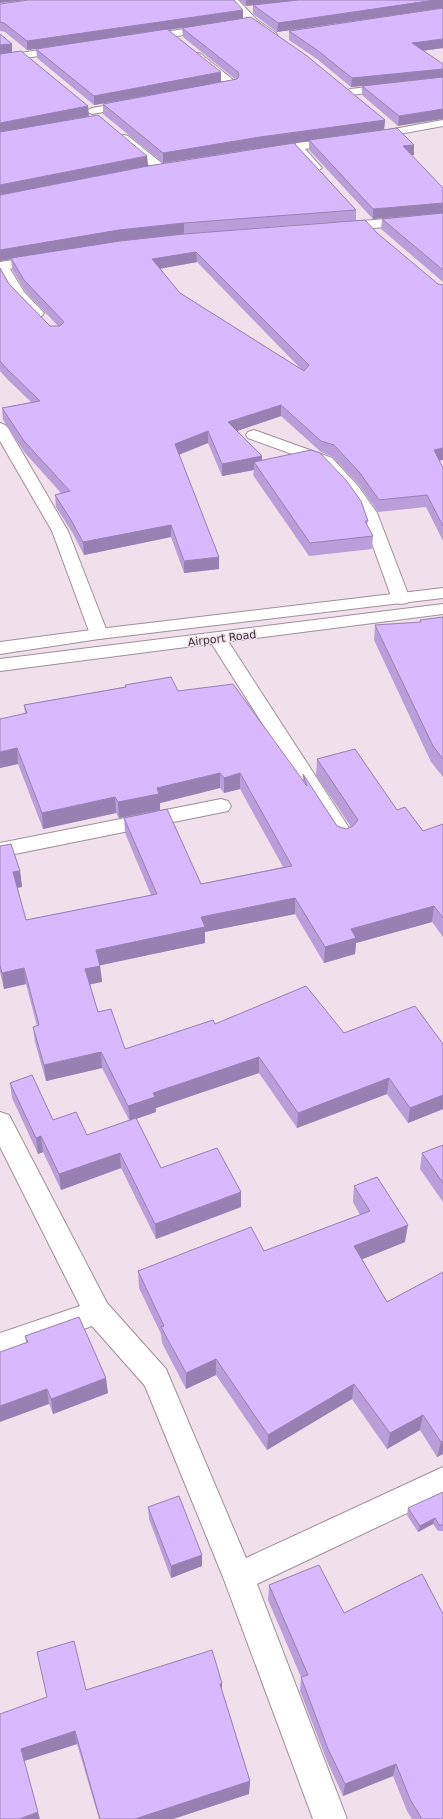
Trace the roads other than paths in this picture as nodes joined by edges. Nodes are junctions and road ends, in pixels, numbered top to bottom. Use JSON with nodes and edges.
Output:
{"nodes":[{"id":1,"x":233,"y":0,"type":"edge"},
{"id":2,"x":258,"y":9,"type":"edge"},
{"id":3,"x":243,"y":11,"type":"junction"},
{"id":4,"x":253,"y":22,"type":"junction"},
{"id":5,"x":238,"y":24,"type":"edge"},
{"id":6,"x":223,"y":26,"type":"edge"},
{"id":7,"x":170,"y":34,"type":"junction"},
{"id":8,"x":280,"y":38,"type":"edge"},
{"id":9,"x":131,"y":39,"type":"edge"},
{"id":10,"x":12,"y":45,"type":"edge"},
{"id":11,"x":77,"y":47,"type":"edge"},
{"id":12,"x":23,"y":55,"type":"junction"},
{"id":13,"x":0,"y":59,"type":"edge"},
{"id":14,"x":35,"y":64,"type":"edge"},
{"id":15,"x":443,"y":82,"type":"edge"},
{"id":16,"x":339,"y":84,"type":"edge"},
{"id":17,"x":202,"y":90,"type":"edge"},
{"id":18,"x":350,"y":92,"type":"junction"},
{"id":19,"x":81,"y":102,"type":"edge"},
{"id":20,"x":139,"y":102,"type":"edge"},
{"id":21,"x":362,"y":102,"type":"edge"},
{"id":22,"x":92,"y":111,"type":"junction"},
{"id":23,"x":86,"y":122,"type":"edge"},
{"id":24,"x":386,"y":123,"type":"dead end"},
{"id":25,"x":443,"y":123,"type":"edge"},
{"id":26,"x":113,"y":129,"type":"edge"},
{"id":27,"x":398,"y":133,"type":"junction"},
{"id":28,"x":297,"y":147,"type":"junction"},
{"id":29,"x":281,"y":149,"type":"edge"},
{"id":30,"x":175,"y":165,"type":"edge"},
{"id":31,"x":160,"y":168,"type":"junction"},
{"id":32,"x":145,"y":171,"type":"edge"},
{"id":33,"x":324,"y":177,"type":"edge"},
{"id":34,"x":356,"y":212,"type":"edge"},
{"id":35,"x":443,"y":218,"type":"edge"},
{"id":36,"x":366,"y":224,"type":"junction"},
{"id":37,"x":327,"y":228,"type":"edge"},
{"id":38,"x":377,"y":234,"type":"edge"},
{"id":39,"x":58,"y":257,"type":"edge"},
{"id":40,"x":1,"y":266,"type":"edge"},
{"id":41,"x":45,"y":322,"type":"edge"},
{"id":42,"x":0,"y":428,"type":"edge"},
{"id":43,"x":254,"y":435,"type":"dead end"},
{"id":44,"x":443,"y":593,"type":"edge"},
{"id":45,"x":401,"y":598,"type":"junction"},
{"id":46,"x":443,"y":609,"type":"edge"},
{"id":47,"x":99,"y":634,"type":"junction"},
{"id":48,"x":217,"y":638,"type":"junction"},
{"id":49,"x":0,"y":648,"type":"edge"},
{"id":50,"x":0,"y":665,"type":"edge"},
{"id":51,"x":221,"y":806,"type":"dead end"},
{"id":52,"x":344,"y":836,"type":"edge"},
{"id":53,"x":0,"y":850,"type":"edge"},
{"id":54,"x":0,"y":1122,"type":"edge"},
{"id":55,"x":98,"y":1312,"type":"junction"},
{"id":56,"x":0,"y":1346,"type":"edge"},
{"id":57,"x":443,"y":1481,"type":"edge"},
{"id":58,"x":239,"y":1578,"type":"junction"},
{"id":59,"x":330,"y":1819,"type":"edge"}],
"edges":[{"from":1,"to":3,"type":"main road"},
{"from":2,"to":3,"type":"main road"},
{"from":3,"to":4,"type":"main road"},
{"from":4,"to":5,"type":"main road"},
{"from":4,"to":8,"type":"main road"},
{"from":6,"to":7,"type":"main road"},
{"from":7,"to":9,"type":"main road"},
{"from":7,"to":17,"type":"main road"},
{"from":10,"to":12,"type":"main road"},
{"from":11,"to":12,"type":"main road"},
{"from":12,"to":13,"type":"main road"},
{"from":12,"to":14,"type":"main road"},
{"from":15,"to":18,"type":"main road"},
{"from":16,"to":18,"type":"main road"},
{"from":18,"to":21,"type":"main road"},
{"from":19,"to":22,"type":"main road"},
{"from":20,"to":22,"type":"main road"},
{"from":22,"to":23,"type":"main road"},
{"from":24,"to":27,"type":"main road"},
{"from":25,"to":27,"type":"main road"},
{"from":26,"to":31,"type":"main road"},
{"from":27,"to":28,"type":"main road"},
{"from":28,"to":29,"type":"main road"},
{"from":28,"to":33,"type":"main road"},
{"from":30,"to":31,"type":"main road"},
{"from":31,"to":32,"type":"main road"},
{"from":34,"to":36,"type":"main road"},
{"from":35,"to":36,"type":"main road"},
{"from":36,"to":37,"type":"main road"},
{"from":36,"to":38,"type":"main road"},
{"from":39,"to":40,"type":"main road"},
{"from":40,"to":41,"type":"main road"},
{"from":42,"to":47,"type":"main road"},
{"from":43,"to":45,"type":"main road"},
{"from":44,"to":45,"type":"main road","name":"Airport Road"},
{"from":45,"to":47,"type":"main road","name":"Airport Road"},
{"from":46,"to":48,"type":"main road","name":"Airport Road"},
{"from":47,"to":49,"type":"main road","name":"Airport Road"},
{"from":48,"to":50,"type":"main road","name":"Airport Road"},
{"from":48,"to":52,"type":"main road"},
{"from":51,"to":53,"type":"main road"},
{"from":54,"to":55,"type":"main road"},
{"from":55,"to":56,"type":"main road"},
{"from":55,"to":58,"type":"main road"},
{"from":57,"to":58,"type":"main road"},
{"from":58,"to":59,"type":"main road"}]}
